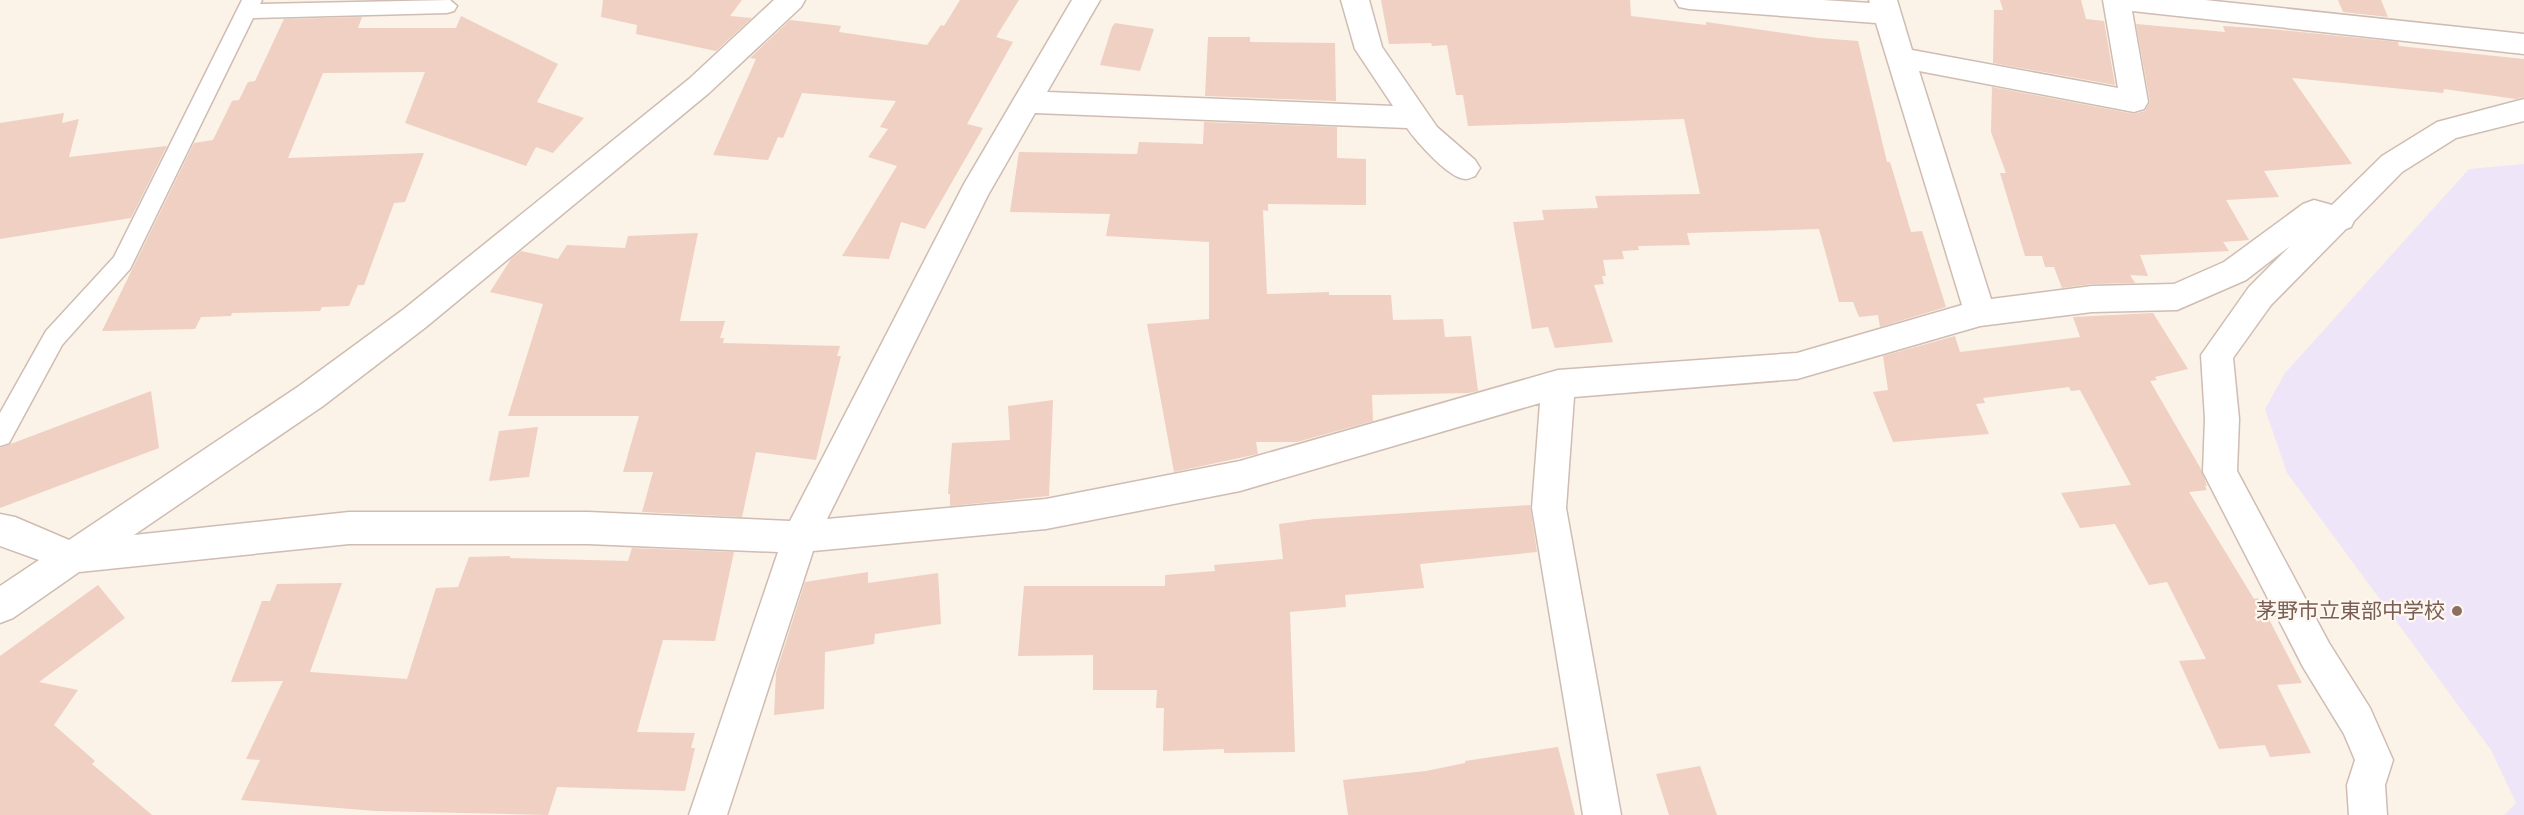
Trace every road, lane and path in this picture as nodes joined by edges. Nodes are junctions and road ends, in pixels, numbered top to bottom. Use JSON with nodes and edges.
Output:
{"nodes":[{"id":1,"x":791,"y":0,"type":"edge"},
{"id":2,"x":1086,"y":0,"type":"edge"},
{"id":3,"x":1355,"y":0,"type":"edge"},
{"id":4,"x":1689,"y":0,"type":"edge"},
{"id":5,"x":2117,"y":0,"type":"edge"},
{"id":6,"x":249,"y":5,"type":"edge"},
{"id":7,"x":447,"y":6,"type":"dead end"},
{"id":8,"x":1885,"y":7,"type":"edge"},
{"id":9,"x":2524,"y":44,"type":"edge"},
{"id":10,"x":1902,"y":58,"type":"junction"},
{"id":11,"x":1027,"y":102,"type":"junction"},
{"id":12,"x":2524,"y":110,"type":"edge"},
{"id":13,"x":1415,"y":118,"type":"junction"},
{"id":14,"x":1465,"y":168,"type":"dead end"},
{"id":15,"x":2340,"y":219,"type":"junction"},
{"id":16,"x":1980,"y":313,"type":"junction"},
{"id":17,"x":1558,"y":384,"type":"junction"},
{"id":18,"x":0,"y":436,"type":"edge"},
{"id":19,"x":0,"y":530,"type":"edge"},
{"id":20,"x":800,"y":537,"type":"junction"},
{"id":21,"x":72,"y":557,"type":"junction"},
{"id":22,"x":0,"y":606,"type":"edge"},
{"id":23,"x":708,"y":815,"type":"edge"},
{"id":24,"x":1602,"y":815,"type":"edge"},
{"id":25,"x":2368,"y":815,"type":"edge"}],
"edges":[{"from":1,"to":21,"type":"street"},
{"from":2,"to":11,"type":"street"},
{"from":3,"to":13,"type":"street"},
{"from":4,"to":8,"type":"street"},
{"from":5,"to":9,"type":"street"},
{"from":5,"to":10,"type":"street"},
{"from":6,"to":7,"type":"lane"},
{"from":6,"to":18,"type":"lane"},
{"from":8,"to":10,"type":"street"},
{"from":10,"to":16,"type":"street"},
{"from":11,"to":13,"type":"street"},
{"from":11,"to":20,"type":"street"},
{"from":12,"to":15,"type":"street"},
{"from":13,"to":14,"type":"street"},
{"from":15,"to":16,"type":"street"},
{"from":15,"to":25,"type":"street"},
{"from":16,"to":17,"type":"street"},
{"from":17,"to":20,"type":"street"},
{"from":17,"to":24,"type":"street"},
{"from":19,"to":21,"type":"street"},
{"from":20,"to":21,"type":"street"},
{"from":20,"to":23,"type":"street"},
{"from":21,"to":22,"type":"street"}]}
